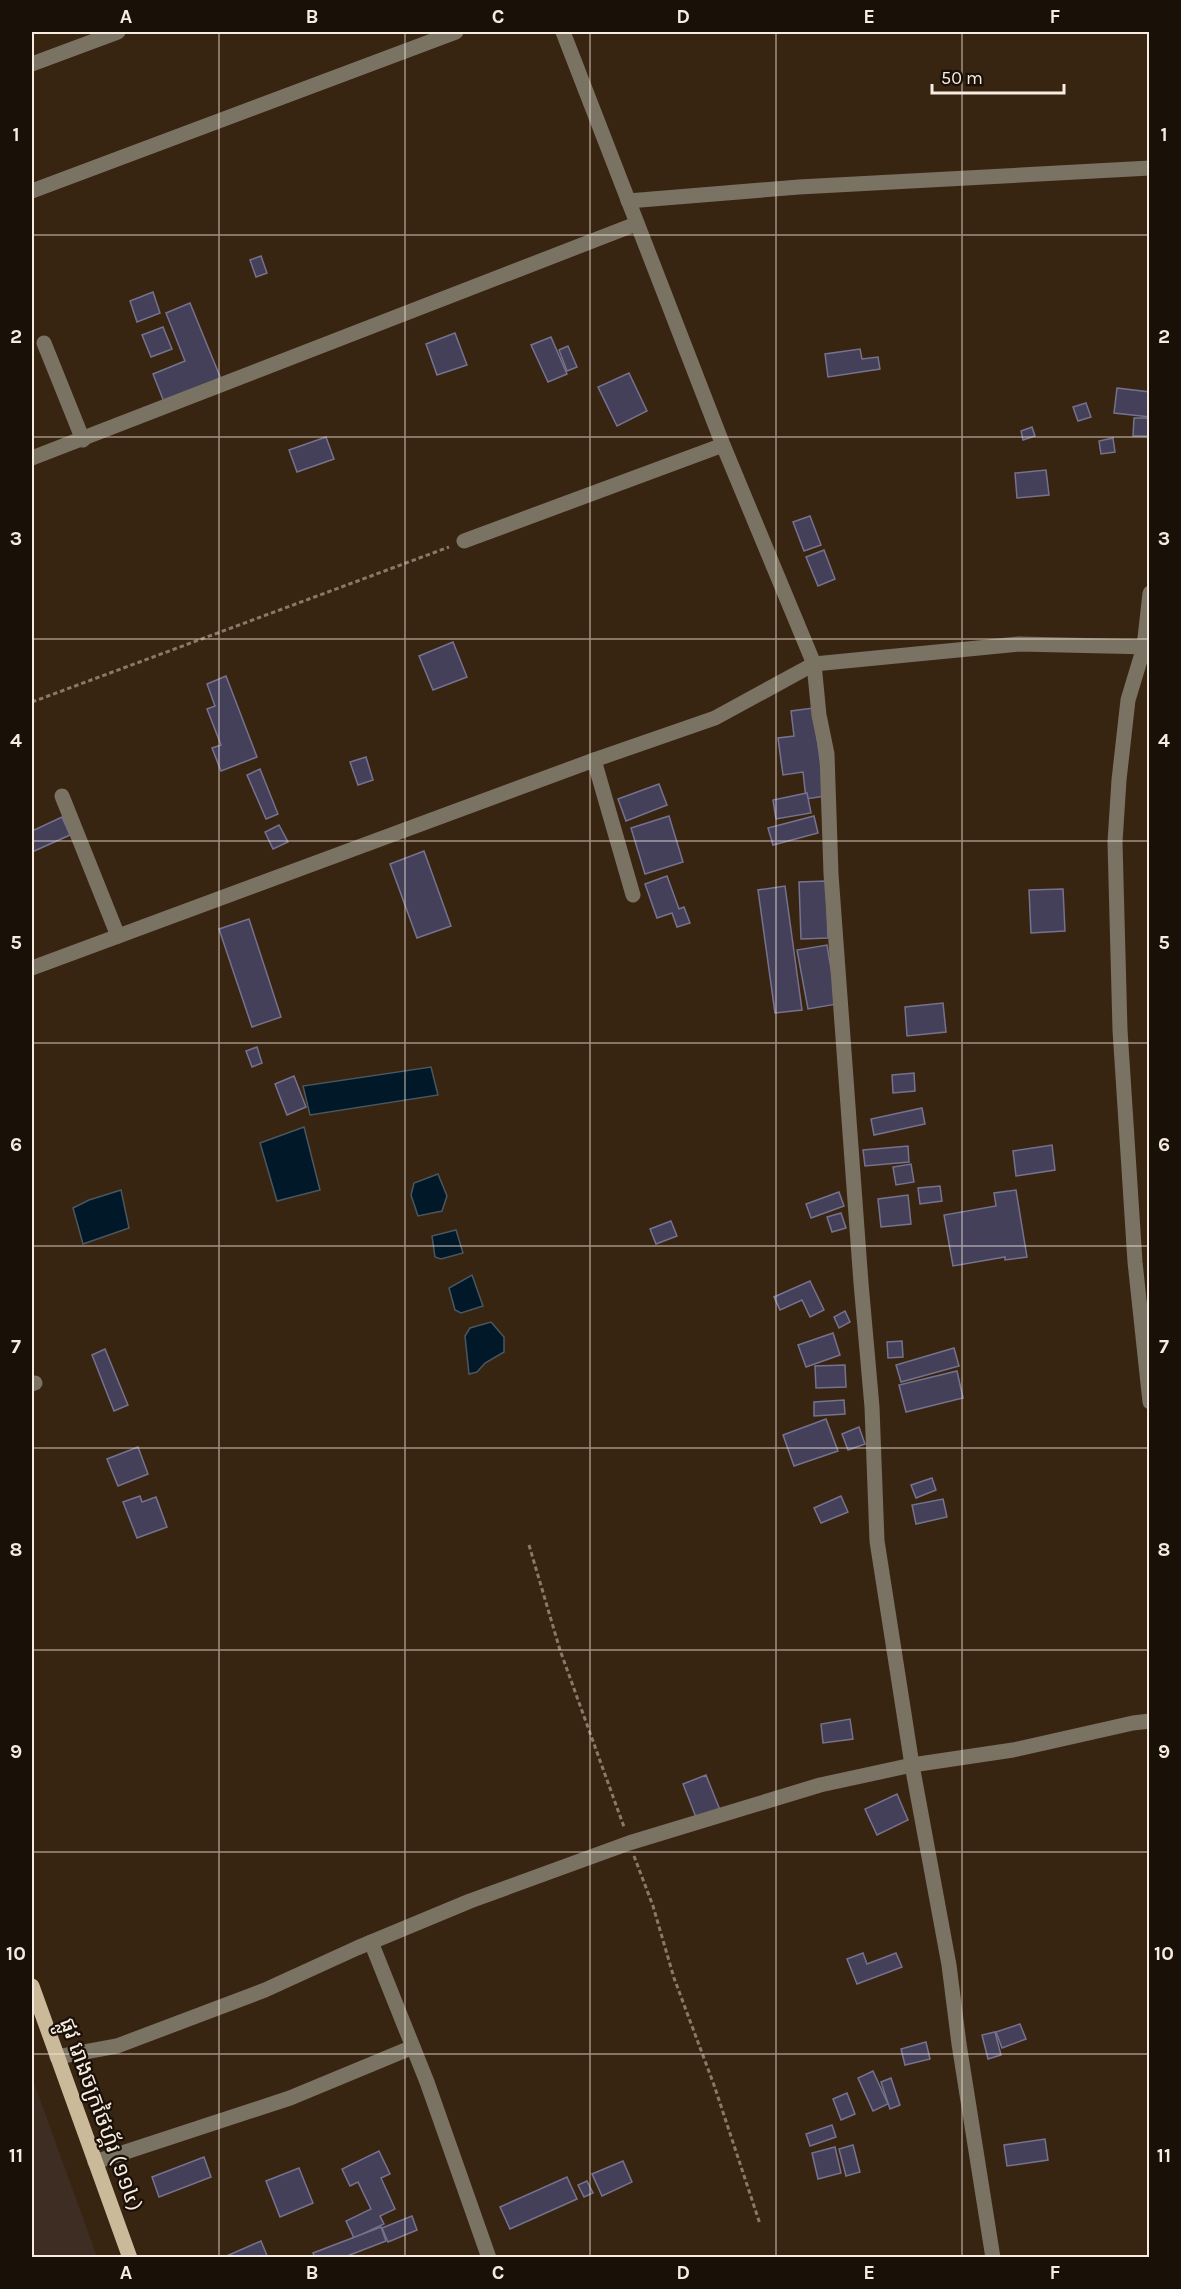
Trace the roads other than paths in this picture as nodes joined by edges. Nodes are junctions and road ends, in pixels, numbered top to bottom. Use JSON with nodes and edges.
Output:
{"nodes":[{"id":1,"x":118,"y":32,"type":"edge"},
{"id":2,"x":456,"y":32,"type":"edge"},
{"id":3,"x":563,"y":32,"type":"edge"},
{"id":4,"x":32,"y":64,"type":"edge"},
{"id":5,"x":1149,"y":168,"type":"edge"},
{"id":6,"x":32,"y":191,"type":"edge"},
{"id":7,"x":628,"y":201,"type":"junction"},
{"id":8,"x":636,"y":224,"type":"junction"},
{"id":9,"x":44,"y":343,"type":"dead end"},
{"id":10,"x":83,"y":440,"type":"junction"},
{"id":11,"x":723,"y":445,"type":"junction"},
{"id":12,"x":32,"y":458,"type":"edge"},
{"id":13,"x":464,"y":541,"type":"road end"},
{"id":14,"x":1149,"y":593,"type":"edge"},
{"id":15,"x":1147,"y":647,"type":"edge"},
{"id":16,"x":814,"y":664,"type":"junction"},
{"id":17,"x":594,"y":760,"type":"junction"},
{"id":18,"x":62,"y":796,"type":"dead end"},
{"id":19,"x":633,"y":896,"type":"dead end"},
{"id":20,"x":118,"y":936,"type":"junction"},
{"id":21,"x":32,"y":968,"type":"edge"},
{"id":22,"x":1149,"y":1402,"type":"edge"},
{"id":23,"x":1149,"y":1721,"type":"edge"},
{"id":24,"x":912,"y":1765,"type":"junction"},
{"id":25,"x":371,"y":1942,"type":"junction"},
{"id":26,"x":32,"y":1986,"type":"edge"},
{"id":27,"x":37,"y":2018,"type":"edge"},
{"id":28,"x":413,"y":2047,"type":"junction"},
{"id":29,"x":57,"y":2057,"type":"junction"},
{"id":30,"x":95,"y":2162,"type":"junction"},
{"id":31,"x":130,"y":2258,"type":"edge"},
{"id":32,"x":489,"y":2258,"type":"edge"},
{"id":33,"x":993,"y":2258,"type":"edge"}],
"edges":[{"from":1,"to":4,"type":"street"},
{"from":2,"to":6,"type":"street"},
{"from":3,"to":7,"type":"street"},
{"from":5,"to":7,"type":"street"},
{"from":7,"to":8,"type":"street"},
{"from":8,"to":10,"type":"street"},
{"from":8,"to":11,"type":"street"},
{"from":9,"to":10,"type":"street"},
{"from":10,"to":12,"type":"street"},
{"from":11,"to":13,"type":"street"},
{"from":11,"to":16,"type":"street"},
{"from":14,"to":15,"type":"street"},
{"from":15,"to":16,"type":"street"},
{"from":15,"to":22,"type":"street"},
{"from":16,"to":17,"type":"street"},
{"from":16,"to":24,"type":"street"},
{"from":17,"to":19,"type":"street"},
{"from":17,"to":20,"type":"street"},
{"from":18,"to":20,"type":"street"},
{"from":20,"to":21,"type":"street"},
{"from":23,"to":24,"type":"street"},
{"from":24,"to":25,"type":"street"},
{"from":24,"to":33,"type":"street"},
{"from":25,"to":28,"type":"street"},
{"from":25,"to":29,"type":"street"},
{"from":26,"to":27,"type":"main road","name":"ផ្លូវ រោងចក្រថៃហ្គ័រ (១១៤)"},
{"from":27,"to":29,"type":"main road","name":"ផ្លូវ រោងចក្រថៃហ្គ័រ (១១៤)"},
{"from":28,"to":30,"type":"street"},
{"from":28,"to":32,"type":"street"},
{"from":29,"to":30,"type":"main road","name":"ផ្លូវ រោងចក្រថៃហ្គ័រ (១១៤)"},
{"from":30,"to":31,"type":"main road","name":"ផ្លូវ រោងចក្រថៃហ្គ័រ (១១៤)"}]}
